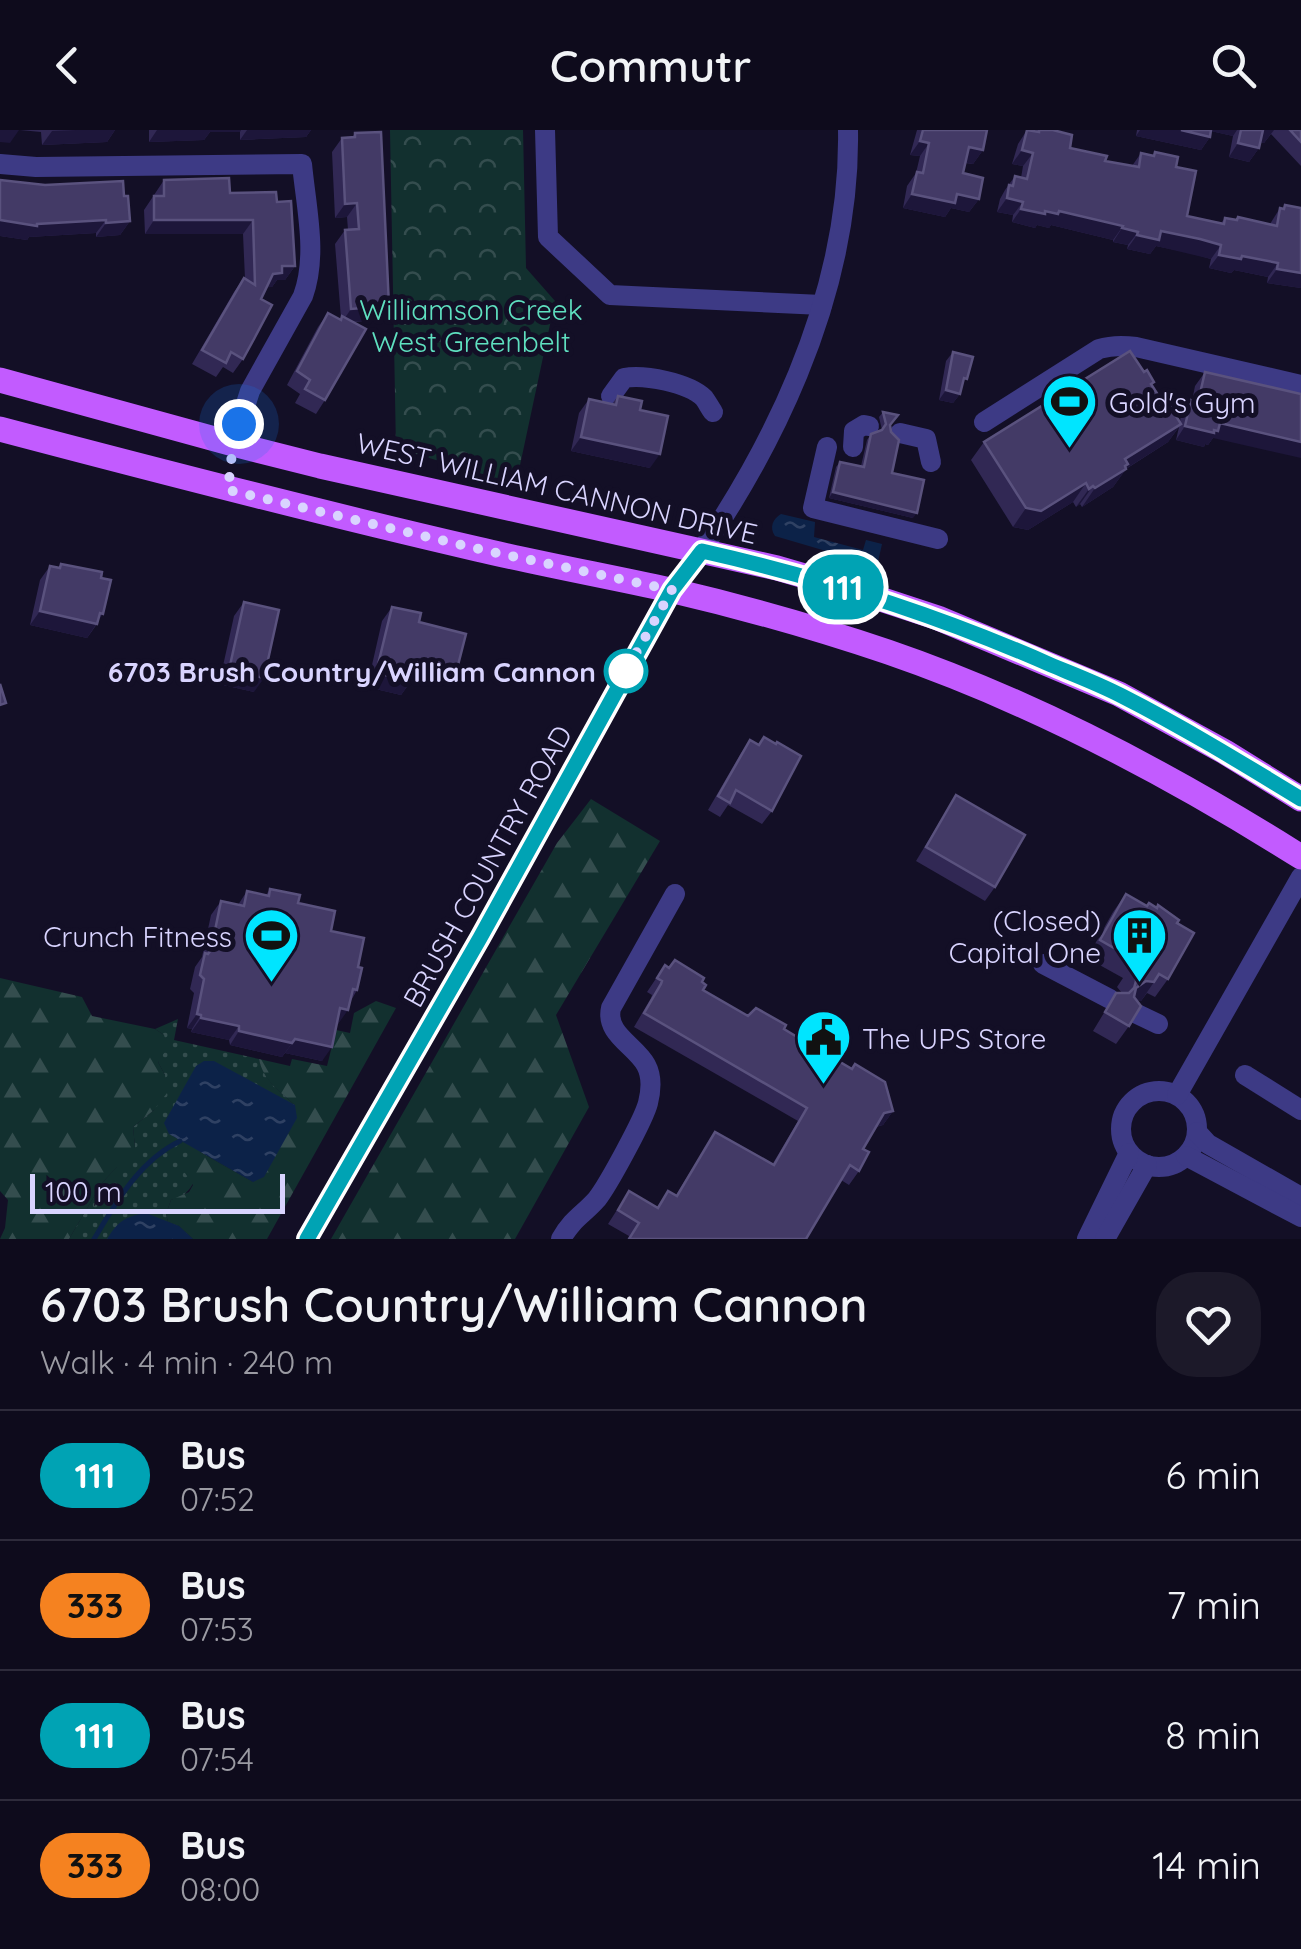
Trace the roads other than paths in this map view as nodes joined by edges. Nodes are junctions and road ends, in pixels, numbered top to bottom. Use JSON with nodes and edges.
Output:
{"nodes":[{"id":1,"x":545,"y":130,"type":"edge"},
{"id":2,"x":848,"y":130,"type":"edge"},
{"id":3,"x":0,"y":164,"type":"edge"},
{"id":4,"x":822,"y":305,"type":"junction"},
{"id":5,"x":0,"y":380,"type":"edge"},
{"id":6,"x":1301,"y":385,"type":"edge"},
{"id":7,"x":611,"y":396,"type":"dead end"},
{"id":8,"x":713,"y":412,"type":"dead end"},
{"id":9,"x":984,"y":422,"type":"dead end"},
{"id":10,"x":869,"y":426,"type":"dead end"},
{"id":11,"x":0,"y":428,"type":"edge"},
{"id":12,"x":900,"y":433,"type":"dead end"},
{"id":13,"x":233,"y":444,"type":"junction"},
{"id":14,"x":827,"y":447,"type":"dead end"},
{"id":15,"x":853,"y":447,"type":"dead end"},
{"id":16,"x":931,"y":462,"type":"dead end"},
{"id":17,"x":228,"y":490,"type":"junction"},
{"id":18,"x":938,"y":538,"type":"dead end"},
{"id":19,"x":702,"y":551,"type":"junction"},
{"id":20,"x":672,"y":590,"type":"junction"},
{"id":21,"x":1301,"y":799,"type":"edge"},
{"id":22,"x":1301,"y":857,"type":"edge"},
{"id":23,"x":1301,"y":877,"type":"edge"},
{"id":24,"x":674,"y":894,"type":"dead end"},
{"id":25,"x":1043,"y":964,"type":"dead end"},
{"id":26,"x":1110,"y":999,"type":"edge"},
{"id":27,"x":1134,"y":1012,"type":"edge"},
{"id":28,"x":1158,"y":1024,"type":"dead end"},
{"id":29,"x":1245,"y":1075,"type":"dead end"},
{"id":30,"x":1177,"y":1096,"type":"junction"},
{"id":31,"x":1301,"y":1110,"type":"edge"},
{"id":32,"x":1198,"y":1132,"type":"junction"},
{"id":33,"x":1186,"y":1156,"type":"junction"},
{"id":34,"x":1138,"y":1159,"type":"junction"},
{"id":35,"x":1301,"y":1197,"type":"edge"},
{"id":36,"x":1301,"y":1218,"type":"edge"},
{"id":37,"x":307,"y":1239,"type":"edge"},
{"id":38,"x":561,"y":1239,"type":"edge"},
{"id":39,"x":1086,"y":1239,"type":"edge"},
{"id":40,"x":1106,"y":1239,"type":"edge"}],
"edges":[{"from":1,"to":4,"type":"street"},
{"from":2,"to":4,"type":"street","name":"BRUSH COUNTRY ROAD"},
{"from":3,"to":13,"type":"street"},
{"from":4,"to":19,"type":"street","name":"BRUSH COUNTRY ROAD"},
{"from":5,"to":13,"type":"main road","name":"WEST WILLIAM CANNON DRIVE"},
{"from":6,"to":9,"type":"street"},
{"from":7,"to":8,"type":"street"},
{"from":10,"to":15,"type":"street"},
{"from":11,"to":17,"type":"main road"},
{"from":12,"to":16,"type":"street"},
{"from":13,"to":17,"type":"main road"},
{"from":13,"to":19,"type":"main road","name":"WEST WILLIAM CANNON DRIVE"},
{"from":14,"to":18,"type":"street"},
{"from":17,"to":20,"type":"main road"},
{"from":19,"to":20,"type":"street","name":"BRUSH COUNTRY ROAD"},
{"from":19,"to":21,"type":"main road","name":"WEST WILLIAM CANNON DRIVE"},
{"from":20,"to":22,"type":"main road"},
{"from":20,"to":37,"type":"street","name":"BRUSH COUNTRY ROAD"},
{"from":23,"to":30,"type":"street"},
{"from":24,"to":38,"type":"street"},
{"from":25,"to":26,"type":"street"},
{"from":27,"to":28,"type":"street"},
{"from":29,"to":31,"type":"street"},
{"from":30,"to":32,"type":"street"},
{"from":30,"to":34,"type":"street"},
{"from":32,"to":33,"type":"street"},
{"from":32,"to":35,"type":"street"},
{"from":33,"to":34,"type":"street"},
{"from":33,"to":36,"type":"street"},
{"from":34,"to":39,"type":"street"},
{"from":34,"to":40,"type":"street"}]}
